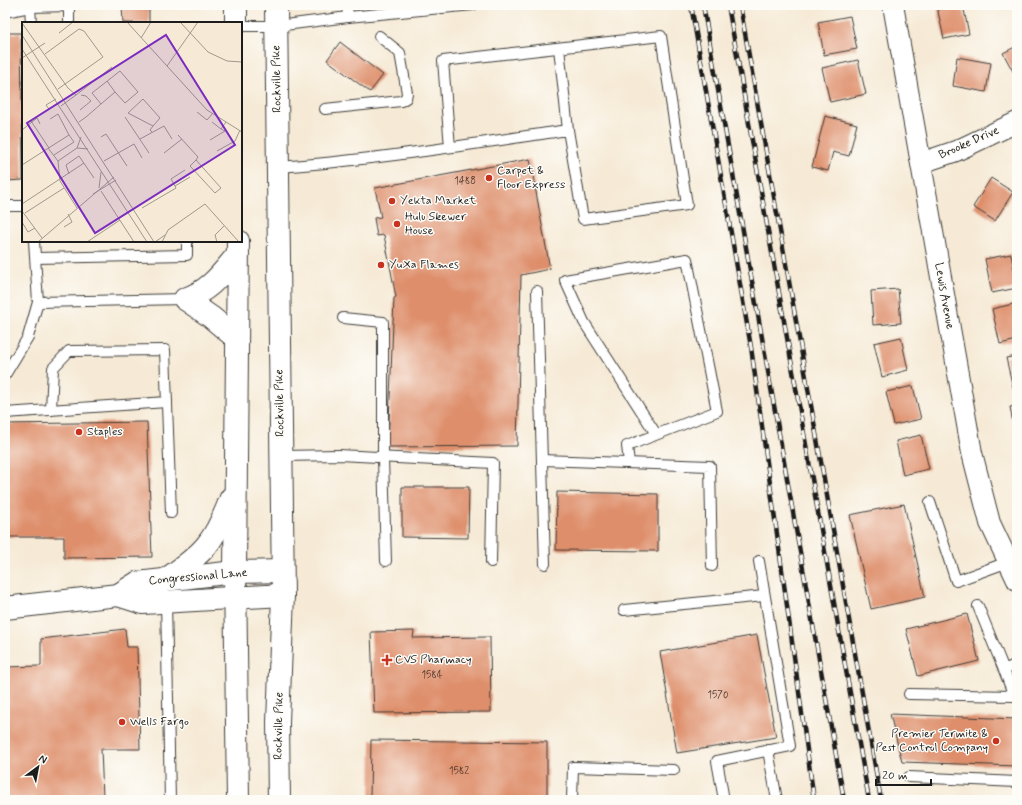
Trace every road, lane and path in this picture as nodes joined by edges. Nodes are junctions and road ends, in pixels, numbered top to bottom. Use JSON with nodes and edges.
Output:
{"nodes":[{"id":1,"x":236,"y":5,"type":"edge"},
{"id":2,"x":347,"y":5,"type":"edge"},
{"id":3,"x":473,"y":5,"type":"edge"},
{"id":4,"x":893,"y":5,"type":"edge"},
{"id":5,"x":30,"y":7,"type":"junction"},
{"id":6,"x":5,"y":12,"type":"edge"},
{"id":7,"x":276,"y":16,"type":"edge"},
{"id":8,"x":348,"y":17,"type":"junction"},
{"id":9,"x":31,"y":22,"type":"edge"},
{"id":10,"x":69,"y":22,"type":"edge"},
{"id":11,"x":236,"y":22,"type":"edge"},
{"id":12,"x":242,"y":26,"type":"edge"},
{"id":13,"x":379,"y":36,"type":"dead end"},
{"id":14,"x":559,"y":48,"type":"junction"},
{"id":15,"x":325,"y":109,"type":"dead end"},
{"id":16,"x":1017,"y":122,"type":"edge"},
{"id":17,"x":568,"y":130,"type":"junction"},
{"id":18,"x":450,"y":147,"type":"junction"},
{"id":19,"x":921,"y":163,"type":"junction"},
{"id":20,"x":278,"y":167,"type":"junction"},
{"id":21,"x":5,"y":206,"type":"edge"},
{"id":22,"x":22,"y":206,"type":"edge"},
{"id":23,"x":34,"y":242,"type":"edge"},
{"id":24,"x":187,"y":242,"type":"edge"},
{"id":25,"x":238,"y":247,"type":"edge"},
{"id":26,"x":36,"y":258,"type":"junction"},
{"id":27,"x":538,"y":291,"type":"dead end"},
{"id":28,"x":185,"y":299,"type":"junction"},
{"id":29,"x":38,"y":302,"type":"junction"},
{"id":30,"x":343,"y":318,"type":"dead end"},
{"id":31,"x":236,"y":338,"type":"junction"},
{"id":32,"x":5,"y":375,"type":"edge"},
{"id":33,"x":167,"y":402,"type":"junction"},
{"id":34,"x":51,"y":410,"type":"junction"},
{"id":35,"x":5,"y":413,"type":"edge"},
{"id":36,"x":656,"y":434,"type":"junction"},
{"id":37,"x":281,"y":456,"type":"junction"},
{"id":38,"x":383,"y":458,"type":"junction"},
{"id":39,"x":542,"y":460,"type":"junction"},
{"id":40,"x":628,"y":463,"type":"junction"},
{"id":41,"x":236,"y":483,"type":"junction"},
{"id":42,"x":930,"y":502,"type":"dead end"},
{"id":43,"x":171,"y":513,"type":"dead end"},
{"id":44,"x":386,"y":561,"type":"dead end"},
{"id":45,"x":759,"y":561,"type":"dead end"},
{"id":46,"x":491,"y":562,"type":"dead end"},
{"id":47,"x":1008,"y":562,"type":"junction"},
{"id":48,"x":545,"y":564,"type":"dead end"},
{"id":49,"x":712,"y":566,"type":"dead end"},
{"id":50,"x":235,"y":572,"type":"junction"},
{"id":51,"x":282,"y":572,"type":"junction"},
{"id":52,"x":165,"y":580,"type":"junction"},
{"id":53,"x":1017,"y":580,"type":"edge"},
{"id":54,"x":118,"y":595,"type":"junction"},
{"id":55,"x":283,"y":595,"type":"junction"},
{"id":56,"x":764,"y":596,"type":"junction"},
{"id":57,"x":235,"y":598,"type":"junction"},
{"id":58,"x":166,"y":601,"type":"junction"},
{"id":59,"x":978,"y":606,"type":"dead end"},
{"id":60,"x":5,"y":608,"type":"edge"},
{"id":61,"x":624,"y":610,"type":"dead end"},
{"id":62,"x":1017,"y":664,"type":"edge"},
{"id":63,"x":1004,"y":670,"type":"junction"},
{"id":64,"x":909,"y":694,"type":"dead end"},
{"id":65,"x":768,"y":750,"type":"junction"},
{"id":66,"x":674,"y":770,"type":"dead end"},
{"id":67,"x":909,"y":777,"type":"dead end"},
{"id":68,"x":1017,"y":782,"type":"edge"},
{"id":69,"x":170,"y":800,"type":"edge"},
{"id":70,"x":238,"y":800,"type":"edge"},
{"id":71,"x":279,"y":800,"type":"edge"},
{"id":72,"x":572,"y":800,"type":"edge"},
{"id":73,"x":724,"y":800,"type":"edge"},
{"id":74,"x":777,"y":800,"type":"edge"}],
"edges":[{"from":1,"to":11,"type":"main road"},
{"from":2,"to":8,"type":"lane"},
{"from":3,"to":8,"type":"lane"},
{"from":4,"to":19,"type":"street","name":"Lewis Avenue"},
{"from":5,"to":6,"type":"lane"},
{"from":5,"to":9,"type":"lane"},
{"from":5,"to":10,"type":"lane"},
{"from":7,"to":8,"type":"lane"},
{"from":7,"to":12,"type":"lane"},
{"from":7,"to":20,"type":"main road","name":"Rockville Pike"},
{"from":13,"to":15,"type":"lane"},
{"from":14,"to":17,"type":"lane"},
{"from":14,"to":17,"type":"lane"},
{"from":14,"to":18,"type":"lane"},
{"from":16,"to":19,"type":"street","name":"Brooke Drive"},
{"from":17,"to":18,"type":"lane"},
{"from":18,"to":20,"type":"lane"},
{"from":19,"to":47,"type":"street","name":"Lewis Avenue"},
{"from":20,"to":37,"type":"main road","name":"Rockville Pike"},
{"from":21,"to":22,"type":"lane"},
{"from":23,"to":26,"type":"lane"},
{"from":24,"to":26,"type":"lane"},
{"from":25,"to":28,"type":"main road"},
{"from":25,"to":31,"type":"main road"},
{"from":26,"to":29,"type":"lane"},
{"from":27,"to":39,"type":"lane"},
{"from":28,"to":29,"type":"lane"},
{"from":28,"to":31,"type":"main road"},
{"from":29,"to":32,"type":"lane"},
{"from":30,"to":38,"type":"lane"},
{"from":31,"to":41,"type":"main road"},
{"from":33,"to":34,"type":"lane"},
{"from":33,"to":34,"type":"lane"},
{"from":33,"to":43,"type":"lane"},
{"from":34,"to":35,"type":"lane"},
{"from":36,"to":36,"type":"lane"},
{"from":36,"to":40,"type":"lane"},
{"from":37,"to":38,"type":"lane"},
{"from":37,"to":51,"type":"main road","name":"Rockville Pike"},
{"from":38,"to":44,"type":"lane"},
{"from":38,"to":46,"type":"lane"},
{"from":39,"to":40,"type":"lane"},
{"from":39,"to":48,"type":"lane"},
{"from":40,"to":49,"type":"lane"},
{"from":41,"to":50,"type":"main road"},
{"from":41,"to":52,"type":"main road"},
{"from":42,"to":47,"type":"lane"},
{"from":45,"to":56,"type":"lane"},
{"from":47,"to":53,"type":"street","name":"Lewis Avenue"},
{"from":50,"to":51,"type":"main road","name":"Congressional Lane"},
{"from":50,"to":52,"type":"main road","name":"Congressional Lane"},
{"from":50,"to":57,"type":"main road"},
{"from":51,"to":55,"type":"main road","name":"Rockville Pike"},
{"from":52,"to":54,"type":"main road","name":"Congressional Lane"},
{"from":54,"to":58,"type":"main road","name":"Congressional Lane"},
{"from":54,"to":60,"type":"main road","name":"Congressional Lane"},
{"from":55,"to":57,"type":"main road","name":"Congressional Lane"},
{"from":55,"to":71,"type":"main road","name":"Rockville Pike"},
{"from":56,"to":61,"type":"lane"},
{"from":56,"to":65,"type":"lane"},
{"from":57,"to":58,"type":"main road","name":"Congressional Lane"},
{"from":57,"to":70,"type":"main road"},
{"from":58,"to":69,"type":"lane"},
{"from":59,"to":63,"type":"lane"},
{"from":62,"to":63,"type":"lane"},
{"from":63,"to":64,"type":"lane"},
{"from":65,"to":73,"type":"lane"},
{"from":65,"to":74,"type":"lane"},
{"from":66,"to":72,"type":"lane"},
{"from":67,"to":68,"type":"lane"}]}
